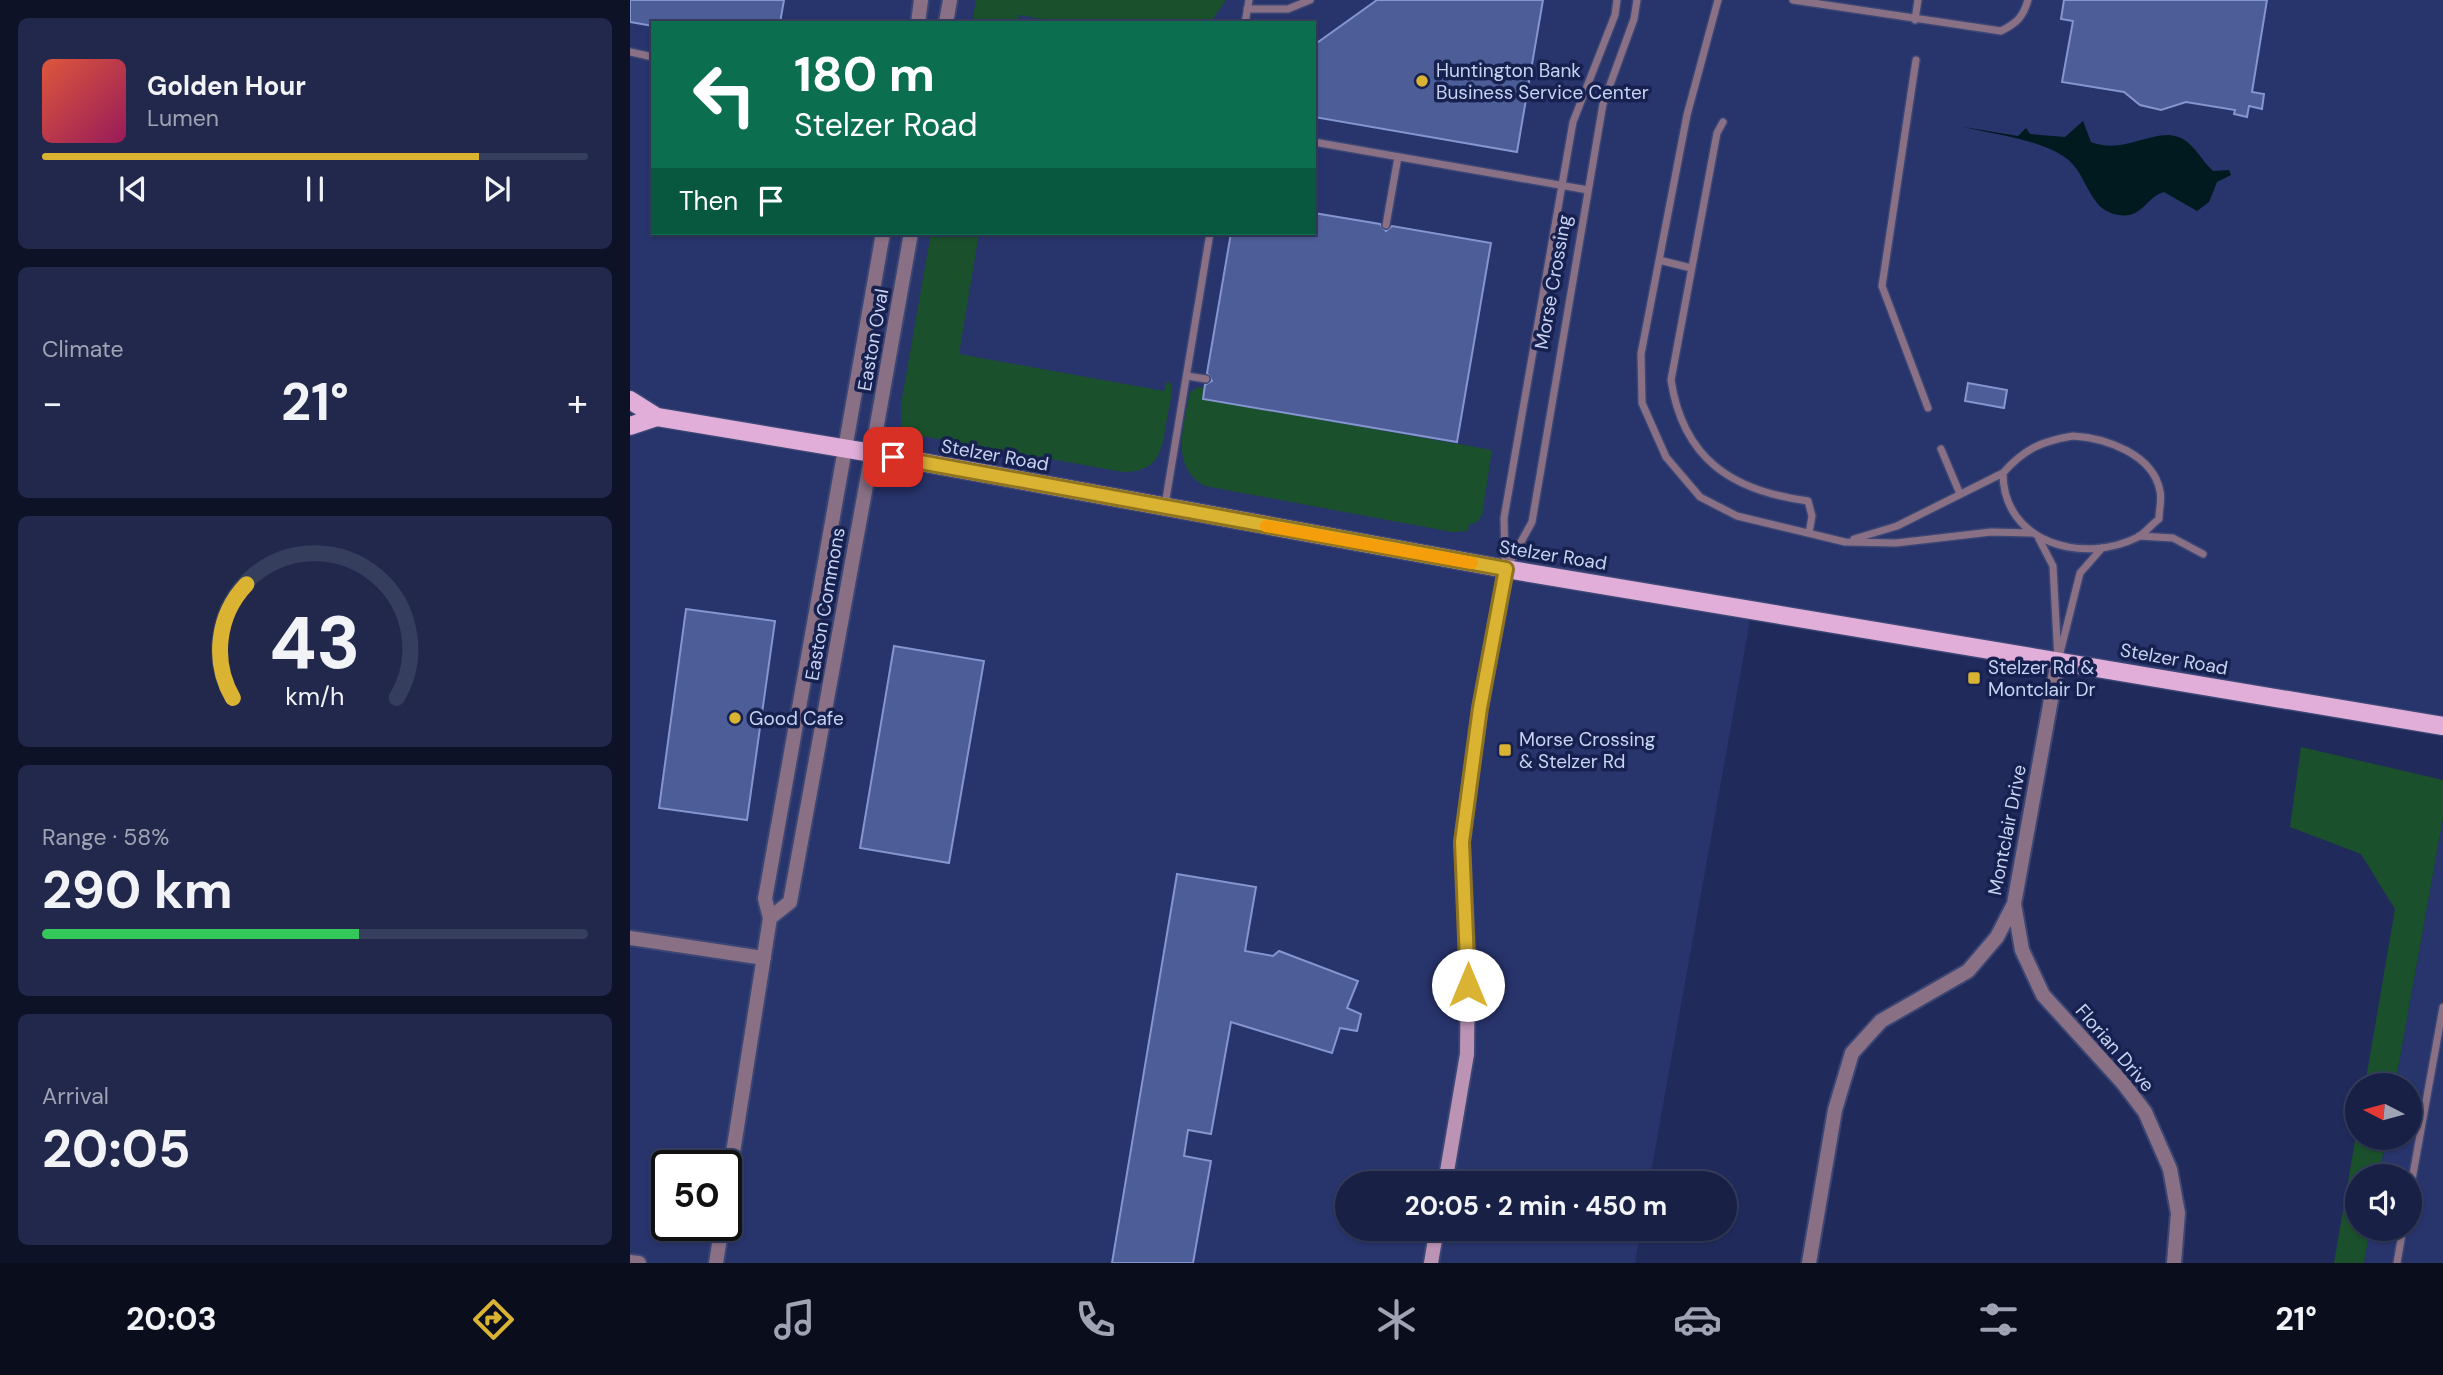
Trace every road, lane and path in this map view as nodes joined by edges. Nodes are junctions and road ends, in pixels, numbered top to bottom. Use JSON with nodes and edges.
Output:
{"nodes":[{"id":1,"x":921,"y":0,"type":"edge"},
{"id":2,"x":950,"y":0,"type":"edge"},
{"id":3,"x":1249,"y":0,"type":"edge"},
{"id":4,"x":1310,"y":0,"type":"edge"},
{"id":5,"x":1617,"y":0,"type":"edge"},
{"id":6,"x":1637,"y":0,"type":"edge"},
{"id":7,"x":1718,"y":0,"type":"edge"},
{"id":8,"x":1793,"y":0,"type":"edge"},
{"id":9,"x":1918,"y":0,"type":"edge"},
{"id":10,"x":2028,"y":0,"type":"edge"},
{"id":11,"x":1247,"y":9,"type":"junction"},
{"id":12,"x":1915,"y":20,"type":"junction"},
{"id":13,"x":918,"y":21,"type":"edge"},
{"id":14,"x":946,"y":21,"type":"edge"},
{"id":15,"x":1245,"y":21,"type":"edge"},
{"id":16,"x":630,"y":52,"type":"edge"},
{"id":17,"x":651,"y":57,"type":"edge"},
{"id":18,"x":1916,"y":60,"type":"dead end"},
{"id":19,"x":1723,"y":122,"type":"dead end"},
{"id":20,"x":1316,"y":142,"type":"edge"},
{"id":21,"x":1398,"y":157,"type":"junction"},
{"id":22,"x":1561,"y":186,"type":"junction"},
{"id":23,"x":1588,"y":190,"type":"junction"},
{"id":24,"x":1386,"y":225,"type":"dead end"},
{"id":25,"x":883,"y":235,"type":"edge"},
{"id":26,"x":911,"y":235,"type":"edge"},
{"id":27,"x":1210,"y":235,"type":"edge"},
{"id":28,"x":1659,"y":260,"type":"junction"},
{"id":29,"x":1691,"y":268,"type":"junction"},
{"id":30,"x":1186,"y":376,"type":"junction"},
{"id":31,"x":1206,"y":379,"type":"dead end"},
{"id":32,"x":630,"y":400,"type":"edge"},
{"id":33,"x":1928,"y":408,"type":"dead end"},
{"id":34,"x":657,"y":418,"type":"junction"},
{"id":35,"x":630,"y":426,"type":"edge"},
{"id":36,"x":845,"y":449,"type":"junction"},
{"id":37,"x":1941,"y":449,"type":"dead end"},
{"id":38,"x":872,"y":453,"type":"junction"},
{"id":39,"x":2003,"y":473,"type":"junction"},
{"id":40,"x":1960,"y":494,"type":"junction"},
{"id":41,"x":1165,"y":507,"type":"junction"},
{"id":42,"x":1809,"y":533,"type":"junction"},
{"id":43,"x":2031,"y":533,"type":"junction"},
{"id":44,"x":2139,"y":536,"type":"junction"},
{"id":45,"x":2039,"y":539,"type":"junction"},
{"id":46,"x":1845,"y":542,"type":"junction"},
{"id":47,"x":2102,"y":548,"type":"junction"},
{"id":48,"x":2203,"y":554,"type":"dead end"},
{"id":49,"x":1506,"y":569,"type":"junction"},
{"id":50,"x":2058,"y":661,"type":"junction"},
{"id":51,"x":2443,"y":726,"type":"edge"},
{"id":52,"x":2014,"y":904,"type":"junction"},
{"id":53,"x":770,"y":918,"type":"junction"},
{"id":54,"x":630,"y":938,"type":"edge"},
{"id":55,"x":764,"y":958,"type":"junction"},
{"id":56,"x":2443,"y":1007,"type":"edge"},
{"id":57,"x":733,"y":1150,"type":"edge"},
{"id":58,"x":2415,"y":1164,"type":"edge"},
{"id":59,"x":1447,"y":1171,"type":"edge"},
{"id":60,"x":719,"y":1241,"type":"edge"},
{"id":61,"x":1435,"y":1241,"type":"edge"},
{"id":62,"x":2401,"y":1241,"type":"edge"},
{"id":63,"x":630,"y":1262,"type":"edge"},
{"id":64,"x":639,"y":1263,"type":"edge"},
{"id":65,"x":716,"y":1263,"type":"edge"},
{"id":66,"x":1432,"y":1263,"type":"edge"},
{"id":67,"x":1809,"y":1263,"type":"edge"},
{"id":68,"x":2174,"y":1263,"type":"edge"},
{"id":69,"x":2397,"y":1263,"type":"edge"}],
"edges":[{"from":1,"to":13,"type":"street"},
{"from":2,"to":14,"type":"street"},
{"from":3,"to":11,"type":"lane"},
{"from":4,"to":11,"type":"lane"},
{"from":5,"to":22,"type":"lane","name":"Morse Crossing"},
{"from":6,"to":23,"type":"lane","name":"Morse Crossing"},
{"from":7,"to":28,"type":"lane"},
{"from":8,"to":12,"type":"lane"},
{"from":9,"to":12,"type":"lane"},
{"from":10,"to":12,"type":"lane"},
{"from":11,"to":15,"type":"lane"},
{"from":16,"to":17,"type":"lane"},
{"from":18,"to":33,"type":"lane"},
{"from":19,"to":29,"type":"lane"},
{"from":20,"to":21,"type":"lane"},
{"from":21,"to":22,"type":"lane"},
{"from":21,"to":24,"type":"lane"},
{"from":22,"to":23,"type":"lane"},
{"from":22,"to":49,"type":"lane","name":"Morse Crossing"},
{"from":23,"to":49,"type":"lane","name":"Morse Crossing"},
{"from":25,"to":36,"type":"street","name":"Easton Oval"},
{"from":26,"to":38,"type":"street","name":"Easton Oval"},
{"from":27,"to":30,"type":"lane"},
{"from":28,"to":29,"type":"lane"},
{"from":28,"to":42,"type":"lane"},
{"from":29,"to":42,"type":"lane"},
{"from":30,"to":31,"type":"lane"},
{"from":30,"to":41,"type":"lane"},
{"from":32,"to":34,"type":"main road","name":"Stelzer Road"},
{"from":34,"to":35,"type":"main road","name":"Stelzer Road"},
{"from":34,"to":36,"type":"main road","name":"Stelzer Road"},
{"from":36,"to":38,"type":"main road","name":"Stelzer Road"},
{"from":36,"to":53,"type":"street","name":"Easton Commons"},
{"from":37,"to":40,"type":"lane"},
{"from":38,"to":41,"type":"main road","name":"Stelzer Road"},
{"from":38,"to":53,"type":"street","name":"Easton Commons"},
{"from":39,"to":40,"type":"lane"},
{"from":39,"to":43,"type":"lane"},
{"from":39,"to":44,"type":"lane"},
{"from":40,"to":46,"type":"lane"},
{"from":41,"to":49,"type":"main road","name":"Stelzer Road"},
{"from":42,"to":46,"type":"lane"},
{"from":43,"to":45,"type":"lane"},
{"from":43,"to":46,"type":"lane"},
{"from":44,"to":47,"type":"lane"},
{"from":44,"to":48,"type":"lane"},
{"from":45,"to":47,"type":"lane"},
{"from":45,"to":50,"type":"lane"},
{"from":47,"to":50,"type":"lane"},
{"from":49,"to":50,"type":"main road","name":"Stelzer Road"},
{"from":49,"to":59,"type":"main road","name":"Morse Crossing"},
{"from":50,"to":51,"type":"main road","name":"Stelzer Road"},
{"from":50,"to":52,"type":"street","name":"Montclair Drive"},
{"from":52,"to":67,"type":"street","name":"Montclair Drive"},
{"from":52,"to":68,"type":"street","name":"Florian Drive"},
{"from":53,"to":55,"type":"street","name":"Easton Commons"},
{"from":54,"to":55,"type":"street"},
{"from":55,"to":57,"type":"street","name":"Easton Commons"},
{"from":56,"to":58,"type":"lane"},
{"from":60,"to":65,"type":"street"},
{"from":61,"to":66,"type":"main road"},
{"from":62,"to":69,"type":"lane"},
{"from":63,"to":64,"type":"street"}]}
